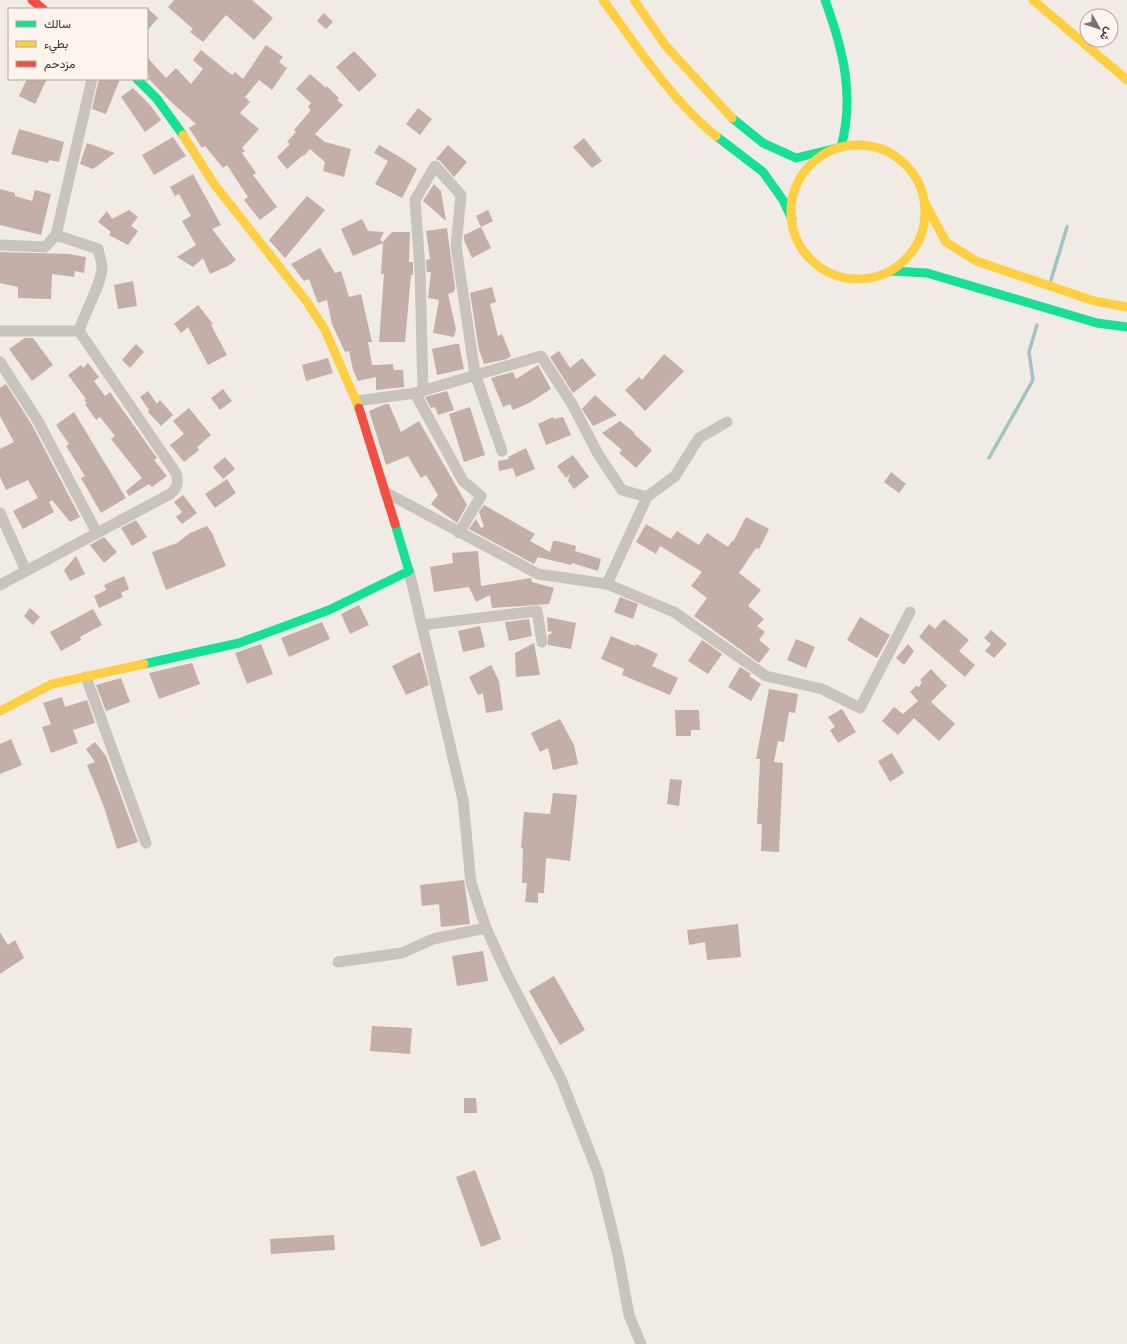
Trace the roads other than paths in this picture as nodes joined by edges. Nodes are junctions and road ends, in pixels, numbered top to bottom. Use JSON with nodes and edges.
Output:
{"nodes":[{"id":1,"x":32,"y":0,"type":"edge"},
{"id":2,"x":603,"y":0,"type":"edge"},
{"id":3,"x":634,"y":0,"type":"edge"},
{"id":4,"x":825,"y":0,"type":"edge"},
{"id":5,"x":1033,"y":0,"type":"edge"},
{"id":6,"x":42,"y":8,"type":"edge"},
{"id":7,"x":92,"y":80,"type":"edge"},
{"id":8,"x":138,"y":80,"type":"edge"},
{"id":9,"x":1127,"y":80,"type":"edge"},
{"id":10,"x":841,"y":147,"type":"junction"},
{"id":11,"x":924,"y":201,"type":"junction"},
{"id":12,"x":792,"y":221,"type":"junction"},
{"id":13,"x":56,"y":235,"type":"junction"},
{"id":14,"x":0,"y":245,"type":"edge"},
{"id":15,"x":891,"y":271,"type":"junction"},
{"id":16,"x":1127,"y":307,"type":"edge"},
{"id":17,"x":1127,"y":327,"type":"edge"},
{"id":18,"x":0,"y":331,"type":"edge"},
{"id":19,"x":79,"y":331,"type":"junction"},
{"id":20,"x":0,"y":362,"type":"edge"},
{"id":21,"x":476,"y":374,"type":"junction"},
{"id":22,"x":419,"y":392,"type":"junction"},
{"id":23,"x":357,"y":401,"type":"junction"},
{"id":24,"x":727,"y":422,"type":"dead end"},
{"id":25,"x":502,"y":451,"type":"dead end"},
{"id":26,"x":385,"y":492,"type":"junction"},
{"id":27,"x":647,"y":497,"type":"junction"},
{"id":28,"x":0,"y":513,"type":"edge"},
{"id":29,"x":97,"y":533,"type":"junction"},
{"id":30,"x":459,"y":533,"type":"junction"},
{"id":31,"x":26,"y":571,"type":"junction"},
{"id":32,"x":409,"y":571,"type":"junction"},
{"id":33,"x":607,"y":584,"type":"junction"},
{"id":34,"x":0,"y":585,"type":"edge"},
{"id":35,"x":910,"y":612,"type":"dead end"},
{"id":36,"x":422,"y":625,"type":"junction"},
{"id":37,"x":542,"y":642,"type":"dead end"},
{"id":38,"x":86,"y":677,"type":"junction"},
{"id":39,"x":0,"y":712,"type":"edge"},
{"id":40,"x":146,"y":843,"type":"dead end"},
{"id":41,"x":486,"y":928,"type":"junction"},
{"id":42,"x":338,"y":962,"type":"dead end"},
{"id":43,"x":642,"y":1344,"type":"edge"}],
"edges":[{"from":1,"to":6,"type":"main road"},
{"from":2,"to":12,"type":"main road"},
{"from":3,"to":10,"type":"main road"},
{"from":4,"to":10,"type":"main road"},
{"from":5,"to":9,"type":"main road"},
{"from":7,"to":13,"type":"street"},
{"from":8,"to":23,"type":"main road"},
{"from":10,"to":11,"type":"main road"},
{"from":10,"to":12,"type":"main road"},
{"from":11,"to":15,"type":"main road"},
{"from":11,"to":16,"type":"main road"},
{"from":12,"to":15,"type":"main road"},
{"from":13,"to":14,"type":"street"},
{"from":13,"to":19,"type":"street"},
{"from":15,"to":17,"type":"main road"},
{"from":18,"to":19,"type":"street"},
{"from":19,"to":29,"type":"street"},
{"from":20,"to":29,"type":"street"},
{"from":21,"to":22,"type":"street"},
{"from":21,"to":22,"type":"street"},
{"from":21,"to":25,"type":"street"},
{"from":21,"to":27,"type":"street"},
{"from":22,"to":23,"type":"street"},
{"from":22,"to":30,"type":"street"},
{"from":23,"to":26,"type":"main road"},
{"from":24,"to":27,"type":"street"},
{"from":26,"to":30,"type":"street"},
{"from":26,"to":32,"type":"main road"},
{"from":27,"to":33,"type":"street"},
{"from":28,"to":31,"type":"street"},
{"from":29,"to":31,"type":"street"},
{"from":30,"to":33,"type":"street"},
{"from":31,"to":34,"type":"street"},
{"from":32,"to":36,"type":"street"},
{"from":32,"to":38,"type":"main road"},
{"from":33,"to":35,"type":"street"},
{"from":36,"to":37,"type":"street"},
{"from":36,"to":41,"type":"street"},
{"from":38,"to":39,"type":"main road"},
{"from":38,"to":40,"type":"street"},
{"from":41,"to":42,"type":"street"},
{"from":41,"to":43,"type":"street"}]}
